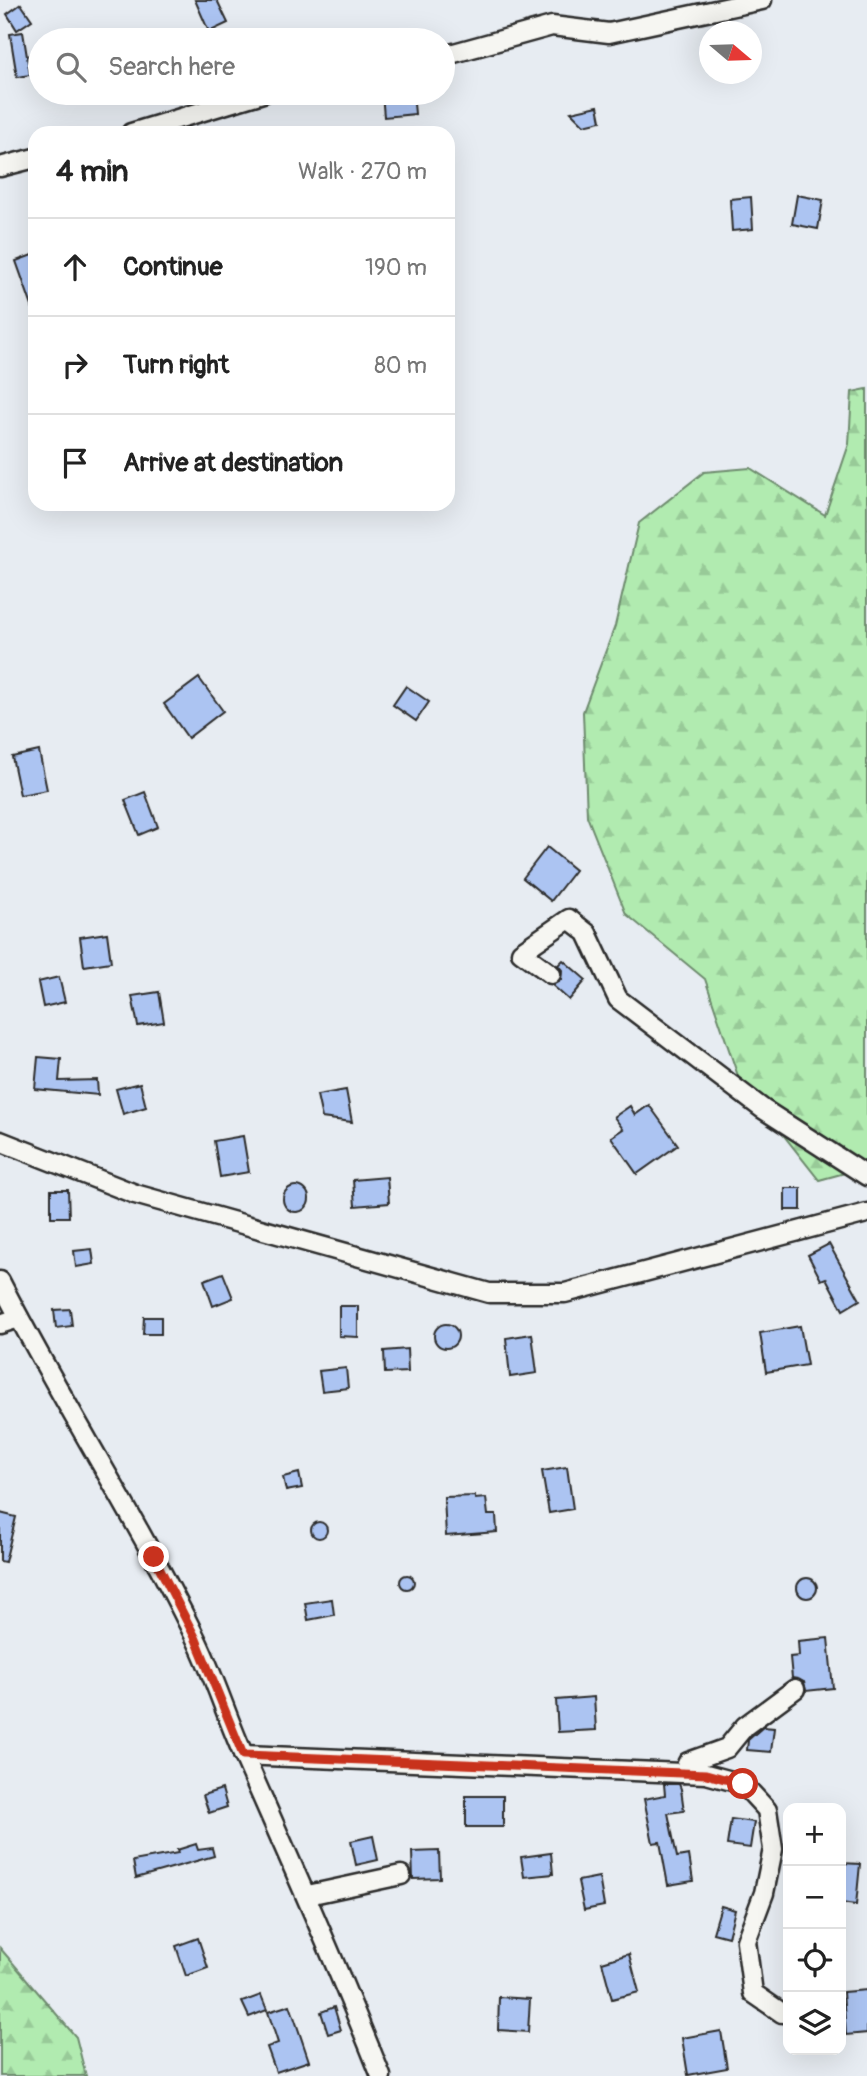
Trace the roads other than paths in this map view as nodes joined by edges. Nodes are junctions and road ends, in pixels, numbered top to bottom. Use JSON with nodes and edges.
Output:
{"nodes":[{"id":1,"x":762,"y":0,"type":"edge"},
{"id":2,"x":455,"y":52,"type":"edge"},
{"id":3,"x":223,"y":105,"type":"edge"},
{"id":4,"x":154,"y":126,"type":"edge"},
{"id":5,"x":28,"y":160,"type":"edge"},
{"id":6,"x":0,"y":167,"type":"edge"},
{"id":7,"x":551,"y":974,"type":"dead end"},
{"id":8,"x":0,"y":1141,"type":"edge"},
{"id":9,"x":867,"y":1176,"type":"edge"},
{"id":10,"x":867,"y":1213,"type":"edge"},
{"id":11,"x":0,"y":1281,"type":"edge"},
{"id":12,"x":19,"y":1318,"type":"junction"},
{"id":13,"x":0,"y":1324,"type":"edge"},
{"id":14,"x":795,"y":1689,"type":"dead end"},
{"id":15,"x":243,"y":1755,"type":"junction"},
{"id":16,"x":683,"y":1773,"type":"junction"},
{"id":17,"x":401,"y":1875,"type":"dead end"},
{"id":18,"x":308,"y":1895,"type":"junction"},
{"id":19,"x":783,"y":2013,"type":"edge"},
{"id":20,"x":381,"y":2076,"type":"edge"}],
"edges":[{"from":1,"to":2,"type":"street"},
{"from":3,"to":4,"type":"street"},
{"from":5,"to":6,"type":"street"},
{"from":7,"to":9,"type":"street"},
{"from":8,"to":10,"type":"street"},
{"from":11,"to":12,"type":"street"},
{"from":12,"to":13,"type":"street"},
{"from":12,"to":15,"type":"street"},
{"from":14,"to":16,"type":"street"},
{"from":15,"to":16,"type":"street"},
{"from":15,"to":18,"type":"street"},
{"from":16,"to":19,"type":"street"},
{"from":17,"to":18,"type":"street"},
{"from":18,"to":20,"type":"street"}]}
